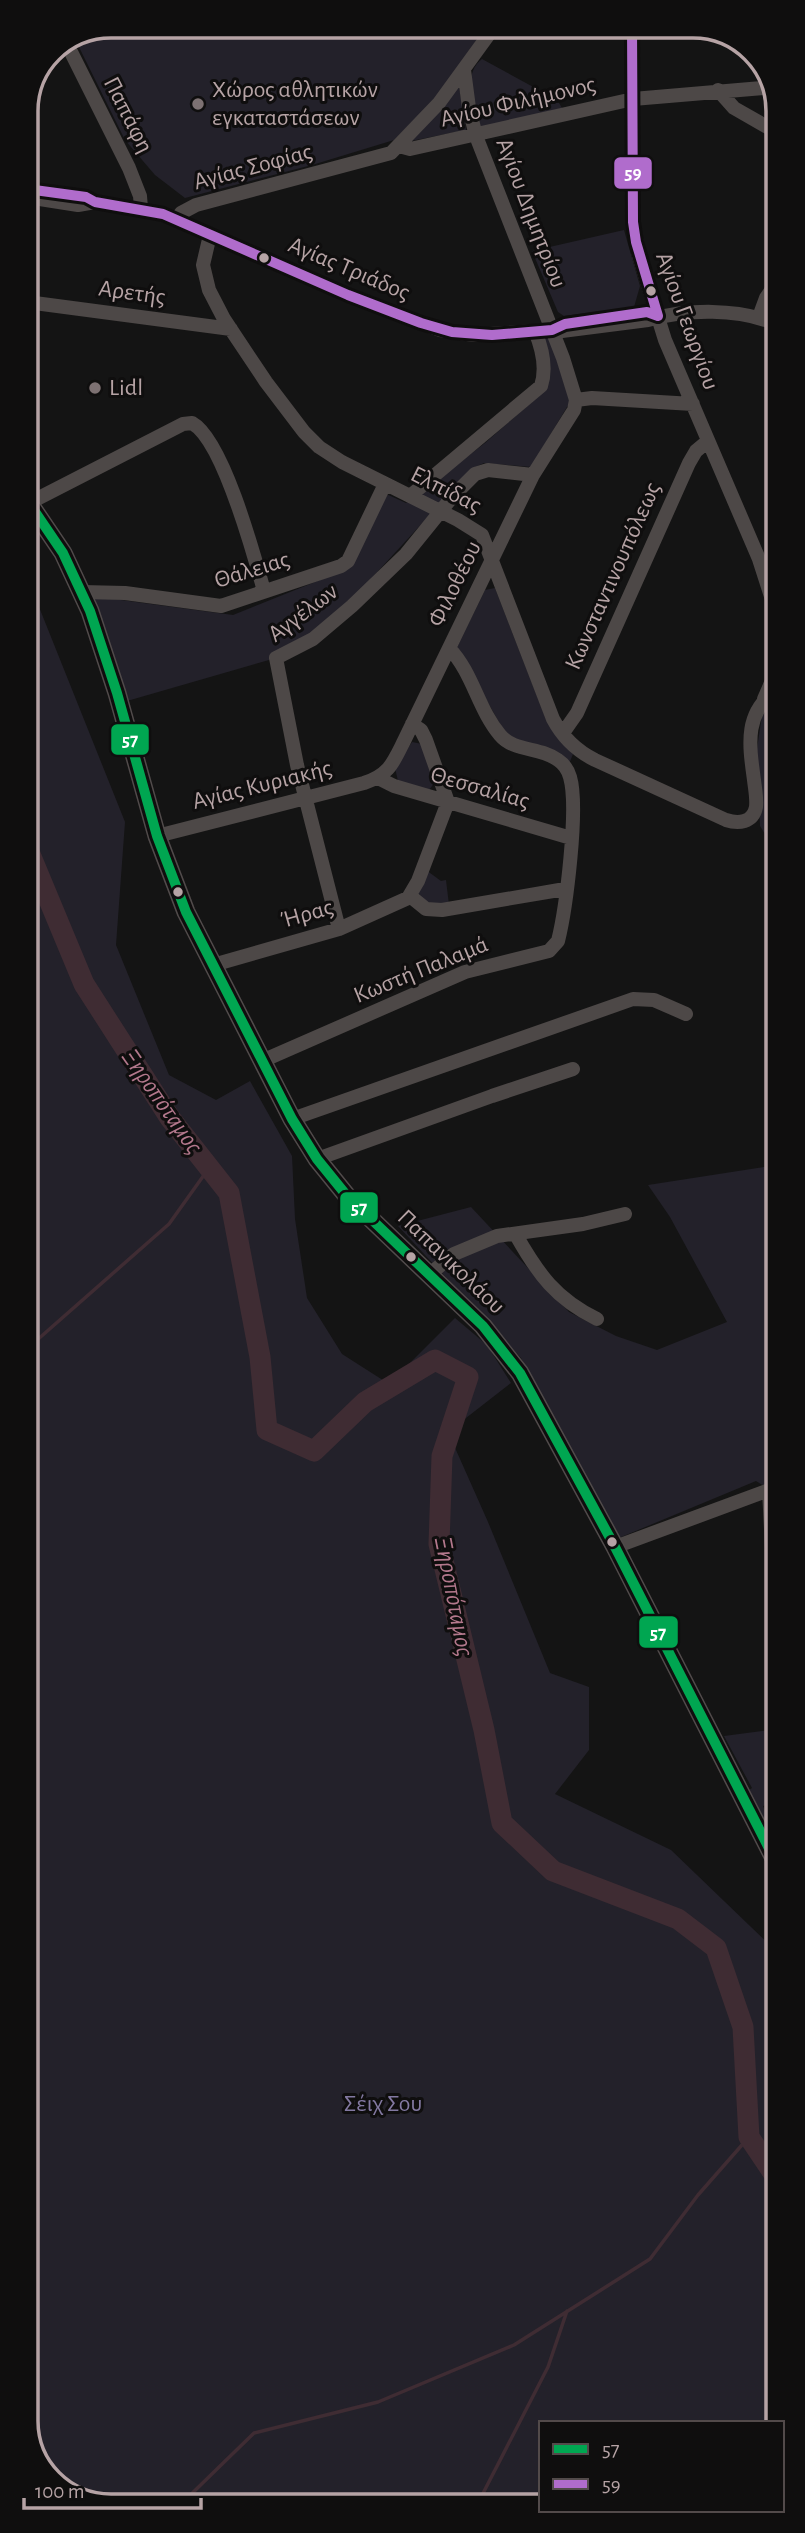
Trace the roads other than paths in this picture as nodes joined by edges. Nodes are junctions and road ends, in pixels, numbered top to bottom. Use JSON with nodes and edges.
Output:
{"nodes":[{"id":1,"x":486,"y":39,"type":"edge"},
{"id":2,"x":632,"y":39,"type":"edge"},
{"id":3,"x":71,"y":51,"type":"edge"},
{"id":4,"x":464,"y":70,"type":"junction"},
{"id":5,"x":762,"y":88,"type":"edge"},
{"id":6,"x":718,"y":90,"type":"junction"},
{"id":7,"x":633,"y":99,"type":"junction"},
{"id":8,"x":766,"y":126,"type":"edge"},
{"id":9,"x":476,"y":136,"type":"junction"},
{"id":10,"x":399,"y":146,"type":"junction"},
{"id":11,"x":38,"y":191,"type":"edge"},
{"id":12,"x":38,"y":199,"type":"edge"},
{"id":13,"x":94,"y":202,"type":"junction"},
{"id":14,"x":141,"y":208,"type":"junction"},
{"id":15,"x":176,"y":219,"type":"junction"},
{"id":16,"x":210,"y":235,"type":"junction"},
{"id":17,"x":766,"y":298,"type":"edge"},
{"id":18,"x":38,"y":303,"type":"edge"},
{"id":19,"x":658,"y":316,"type":"junction"},
{"id":20,"x":759,"y":317,"type":"junction"},
{"id":21,"x":766,"y":320,"type":"edge"},
{"id":22,"x":231,"y":329,"type":"junction"},
{"id":23,"x":552,"y":330,"type":"junction"},
{"id":24,"x":535,"y":331,"type":"junction"},
{"id":25,"x":576,"y":400,"type":"junction"},
{"id":26,"x":692,"y":404,"type":"junction"},
{"id":27,"x":708,"y":441,"type":"junction"},
{"id":28,"x":533,"y":475,"type":"junction"},
{"id":29,"x":385,"y":484,"type":"junction"},
{"id":30,"x":38,"y":496,"type":"edge"},
{"id":31,"x":410,"y":496,"type":"junction"},
{"id":32,"x":440,"y":511,"type":"junction"},
{"id":33,"x":38,"y":516,"type":"edge"},
{"id":34,"x":492,"y":560,"type":"junction"},
{"id":35,"x":766,"y":580,"type":"edge"},
{"id":36,"x":264,"y":591,"type":"junction"},
{"id":37,"x":82,"y":592,"type":"junction"},
{"id":38,"x":449,"y":648,"type":"junction"},
{"id":39,"x":766,"y":694,"type":"edge"},
{"id":40,"x":764,"y":699,"type":"joint"},
{"id":41,"x":412,"y":724,"type":"junction"},
{"id":42,"x":562,"y":733,"type":"junction"},
{"id":43,"x":378,"y":778,"type":"junction"},
{"id":44,"x":304,"y":797,"type":"junction"},
{"id":45,"x":448,"y":802,"type":"junction"},
{"id":46,"x":157,"y":836,"type":"junction"},
{"id":47,"x":571,"y":838,"type":"junction"},
{"id":48,"x":565,"y":889,"type":"junction"},
{"id":49,"x":410,"y":896,"type":"junction"},
{"id":50,"x":340,"y":929,"type":"junction"},
{"id":51,"x":213,"y":965,"type":"junction"},
{"id":52,"x":686,"y":1014,"type":"dead end"},
{"id":53,"x":262,"y":1061,"type":"junction"},
{"id":54,"x":573,"y":1069,"type":"dead end"},
{"id":55,"x":292,"y":1119,"type":"junction"},
{"id":56,"x":317,"y":1160,"type":"junction"},
{"id":57,"x":625,"y":1214,"type":"dead end"},
{"id":58,"x":516,"y":1235,"type":"junction"},
{"id":59,"x":430,"y":1274,"type":"junction"},
{"id":60,"x":597,"y":1319,"type":"dead end"},
{"id":61,"x":766,"y":1491,"type":"edge"},
{"id":62,"x":615,"y":1547,"type":"junction"},
{"id":63,"x":766,"y":1843,"type":"edge"}],
"edges":[{"from":1,"to":4,"type":"street","name":"Αγίας Σοφίας"},
{"from":2,"to":7,"type":"street","name":"Αγίου Γεωργίου"},
{"from":3,"to":14,"type":"street","name":"Παπάφη"},
{"from":4,"to":9,"type":"street","name":"Αγίου Δημητρίου"},
{"from":4,"to":10,"type":"street","name":"Αγίας Σοφίας"},
{"from":5,"to":6,"type":"street","name":"Αγίου Φιλήμονος"},
{"from":6,"to":7,"type":"street","name":"Αγίου Φιλήμονος"},
{"from":6,"to":8,"type":"street"},
{"from":7,"to":9,"type":"street","name":"Αγίου Φιλήμονος"},
{"from":7,"to":19,"type":"street","name":"Αγίου Γεωργίου"},
{"from":9,"to":10,"type":"street","name":"Αγίου Φιλήμονος"},
{"from":9,"to":23,"type":"street","name":"Αγίου Δημητρίου"},
{"from":10,"to":15,"type":"street","name":"Αγίας Σοφίας"},
{"from":11,"to":13,"type":"street","name":"Αγίας Τριάδος"},
{"from":12,"to":13,"type":"street","name":"Αγίας Τριάδος"},
{"from":13,"to":14,"type":"street","name":"Αγίας Τριάδος"},
{"from":14,"to":15,"type":"street","name":"Αγίας Τριάδος"},
{"from":15,"to":16,"type":"street","name":"Αγίας Τριάδος"},
{"from":16,"to":22,"type":"street","name":"Ελπίδας"},
{"from":16,"to":24,"type":"street","name":"Αγίας Τριάδος"},
{"from":17,"to":20,"type":"street"},
{"from":18,"to":22,"type":"street","name":"Αρετής"},
{"from":19,"to":20,"type":"street","name":"Αγίας Τριάδος"},
{"from":19,"to":23,"type":"street","name":"Αγίας Τριάδος"},
{"from":19,"to":26,"type":"street","name":"Αγίου Γεωργίου"},
{"from":20,"to":21,"type":"street","name":"Αγίας Τριάδος"},
{"from":22,"to":29,"type":"street","name":"Ελπίδας"},
{"from":23,"to":24,"type":"street","name":"Αγίας Τριάδος"},
{"from":23,"to":25,"type":"street"},
{"from":24,"to":31,"type":"street"},
{"from":25,"to":26,"type":"street"},
{"from":25,"to":28,"type":"street","name":"Φιλοθέου"},
{"from":26,"to":27,"type":"street","name":"Αγίου Γεωργίου"},
{"from":27,"to":35,"type":"street","name":"Αγίου Γεωργίου"},
{"from":27,"to":42,"type":"street","name":"Κωνσταντινουπόλεως"},
{"from":28,"to":32,"type":"street","name":"Αγγέλων"},
{"from":28,"to":34,"type":"street","name":"Φιλοθέου"},
{"from":29,"to":31,"type":"street","name":"Ελπίδας"},
{"from":29,"to":36,"type":"street","name":"Θάλειας"},
{"from":30,"to":36,"type":"street","name":"Αγγέλων"},
{"from":31,"to":32,"type":"street","name":"Ελπίδας"},
{"from":32,"to":34,"type":"street","name":"Ελπίδας"},
{"from":32,"to":44,"type":"street","name":"Αγγέλων"},
{"from":33,"to":37,"type":"main road","name":"Παπανικολάου"},
{"from":34,"to":38,"type":"street","name":"Φιλοθέου"},
{"from":34,"to":42,"type":"street","name":"Ελπίδας"},
{"from":36,"to":37,"type":"street","name":"Θάλειας"},
{"from":37,"to":46,"type":"main road","name":"Παπανικολάου"},
{"from":38,"to":41,"type":"street","name":"Φιλοθέου"},
{"from":38,"to":47,"type":"street","name":"Κωστή Παλαμά"},
{"from":39,"to":40,"type":"street"},
{"from":40,"to":42,"type":"street","name":"Ελπίδας"},
{"from":41,"to":43,"type":"street","name":"Φιλοθέου"},
{"from":41,"to":45,"type":"street"},
{"from":43,"to":44,"type":"street","name":"Αγίας Κυριακής"},
{"from":43,"to":45,"type":"street","name":"Θεσσαλίας"},
{"from":44,"to":46,"type":"street","name":"Αγίας Κυριακής"},
{"from":44,"to":50,"type":"street","name":"Αγγέλων"},
{"from":45,"to":47,"type":"street","name":"Θεσσαλίας"},
{"from":45,"to":49,"type":"street"},
{"from":46,"to":51,"type":"main road","name":"Παπανικολάου"},
{"from":47,"to":48,"type":"street","name":"Κωστή Παλαμά"},
{"from":48,"to":49,"type":"street"},
{"from":48,"to":53,"type":"street","name":"Κωστή Παλαμά"},
{"from":49,"to":50,"type":"street","name":"Ήρας"},
{"from":50,"to":51,"type":"street","name":"Ήρας"},
{"from":51,"to":53,"type":"main road","name":"Παπανικολάου"},
{"from":52,"to":55,"type":"street"},
{"from":53,"to":55,"type":"main road","name":"Παπανικολάου"},
{"from":54,"to":56,"type":"street"},
{"from":55,"to":56,"type":"main road","name":"Παπανικολάου"},
{"from":56,"to":59,"type":"main road","name":"Παπανικολάου"},
{"from":57,"to":58,"type":"street"},
{"from":58,"to":59,"type":"street"},
{"from":58,"to":60,"type":"street"},
{"from":59,"to":62,"type":"main road","name":"Παπανικολάου"},
{"from":61,"to":62,"type":"street"},
{"from":62,"to":63,"type":"main road","name":"Παπανικολάου"}]}
